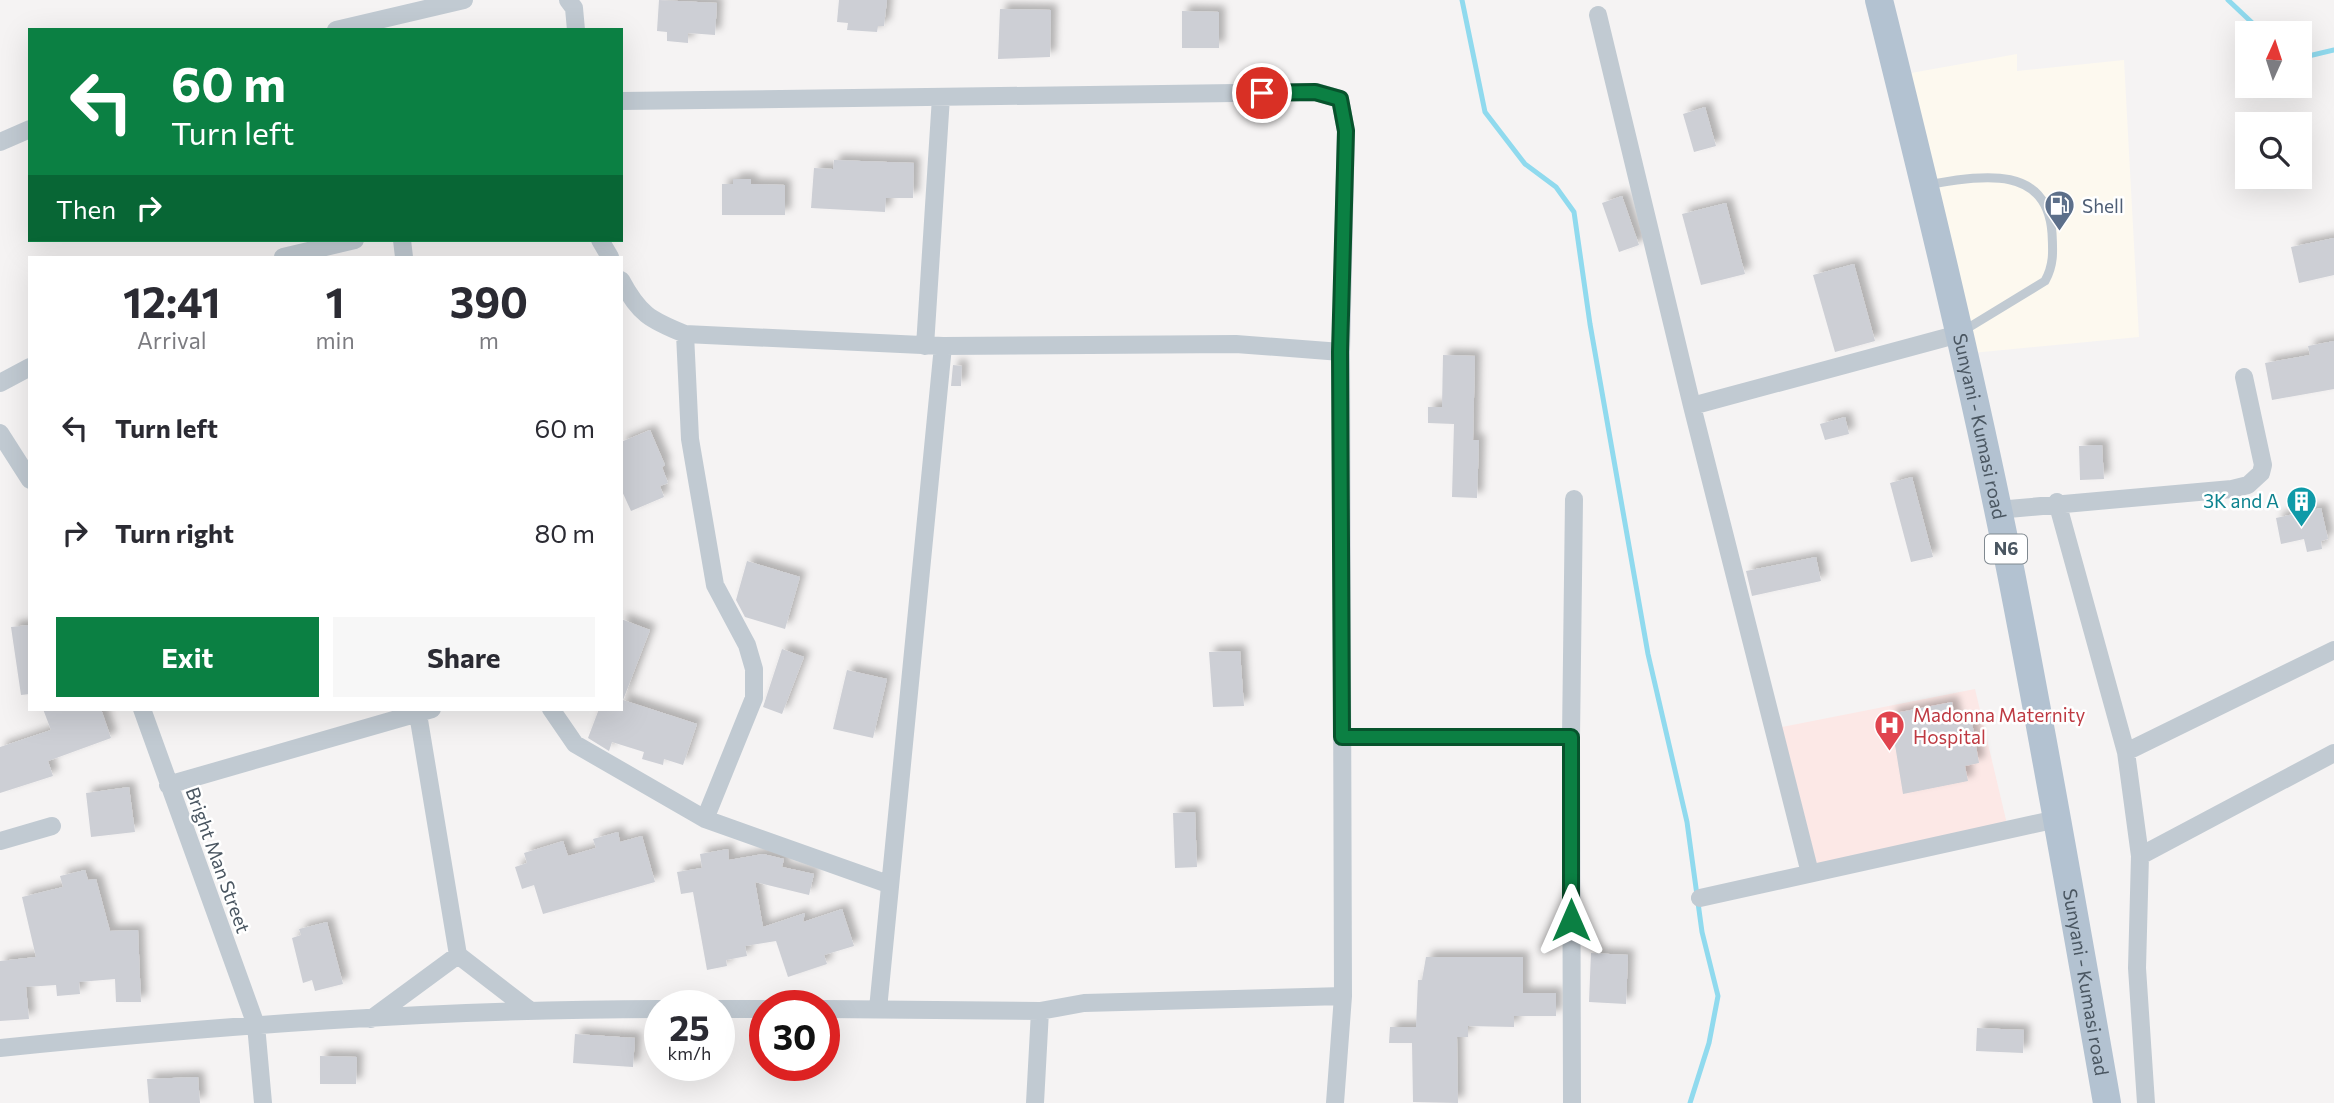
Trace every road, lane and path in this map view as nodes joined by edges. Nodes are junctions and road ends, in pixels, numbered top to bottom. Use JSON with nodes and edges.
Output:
{"nodes":[{"id":1,"x":464,"y":0,"type":"edge"},
{"id":2,"x":568,"y":0,"type":"edge"},
{"id":3,"x":1879,"y":0,"type":"edge"},
{"id":4,"x":1598,"y":15,"type":"dead end"},
{"id":5,"x":345,"y":28,"type":"edge"},
{"id":6,"x":576,"y":28,"type":"edge"},
{"id":7,"x":942,"y":97,"type":"junction"},
{"id":8,"x":623,"y":101,"type":"edge"},
{"id":9,"x":28,"y":129,"type":"edge"},
{"id":10,"x":0,"y":142,"type":"edge"},
{"id":11,"x":1925,"y":185,"type":"junction"},
{"id":12,"x":347,"y":242,"type":"edge"},
{"id":13,"x":287,"y":256,"type":"edge"},
{"id":14,"x":623,"y":282,"type":"edge"},
{"id":15,"x":685,"y":334,"type":"junction"},
{"id":16,"x":1959,"y":334,"type":"junction"},
{"id":17,"x":925,"y":346,"type":"junction"},
{"id":18,"x":943,"y":346,"type":"junction"},
{"id":19,"x":1340,"y":352,"type":"junction"},
{"id":20,"x":28,"y":368,"type":"edge"},
{"id":21,"x":2245,"y":377,"type":"dead end"},
{"id":22,"x":0,"y":383,"type":"edge"},
{"id":23,"x":1692,"y":406,"type":"junction"},
{"id":24,"x":0,"y":433,"type":"edge"},
{"id":25,"x":28,"y":477,"type":"edge"},
{"id":26,"x":1574,"y":499,"type":"dead end"},
{"id":27,"x":2057,"y":502,"type":"junction"},
{"id":28,"x":1997,"y":510,"type":"junction"},
{"id":29,"x":2334,"y":650,"type":"edge"},
{"id":30,"x":143,"y":711,"type":"edge"},
{"id":31,"x":425,"y":711,"type":"edge"},
{"id":32,"x":552,"y":711,"type":"edge"},
{"id":33,"x":387,"y":715,"type":"edge"},
{"id":34,"x":1342,"y":737,"type":"junction"},
{"id":35,"x":1571,"y":737,"type":"junction"},
{"id":36,"x":2126,"y":752,"type":"junction"},
{"id":37,"x":2334,"y":753,"type":"edge"},
{"id":38,"x":169,"y":785,"type":"junction"},
{"id":39,"x":705,"y":819,"type":"junction"},
{"id":40,"x":2057,"y":819,"type":"junction"},
{"id":41,"x":52,"y":826,"type":"dead end"},
{"id":42,"x":0,"y":841,"type":"edge"},
{"id":43,"x":2140,"y":856,"type":"junction"},
{"id":44,"x":1810,"y":873,"type":"junction"},
{"id":45,"x":888,"y":884,"type":"junction"},
{"id":46,"x":1700,"y":898,"type":"dead end"},
{"id":47,"x":457,"y":956,"type":"junction"},
{"id":48,"x":1343,"y":996,"type":"junction"},
{"id":49,"x":528,"y":1009,"type":"junction"},
{"id":50,"x":644,"y":1009,"type":"edge"},
{"id":51,"x":840,"y":1009,"type":"edge"},
{"id":52,"x":878,"y":1009,"type":"junction"},
{"id":53,"x":1041,"y":1011,"type":"junction"},
{"id":54,"x":372,"y":1018,"type":"junction"},
{"id":55,"x":256,"y":1025,"type":"junction"},
{"id":56,"x":0,"y":1048,"type":"edge"},
{"id":57,"x":2110,"y":1100,"type":"edge"},
{"id":58,"x":263,"y":1103,"type":"edge"},
{"id":59,"x":1035,"y":1103,"type":"edge"},
{"id":60,"x":1335,"y":1103,"type":"edge"},
{"id":61,"x":1572,"y":1103,"type":"edge"},
{"id":62,"x":2146,"y":1103,"type":"edge"}],
"edges":[{"from":1,"to":5,"type":"street"},
{"from":2,"to":6,"type":"street"},
{"from":3,"to":11,"type":"main road","name":"Sunyani - Kumasi road","number":"N6"},
{"from":4,"to":23,"type":"street"},
{"from":7,"to":8,"type":"street"},
{"from":7,"to":17,"type":"street"},
{"from":7,"to":19,"type":"street"},
{"from":9,"to":10,"type":"street"},
{"from":11,"to":16,"type":"main road","name":"Sunyani - Kumasi road","number":"N6"},
{"from":11,"to":16,"type":"lane"},
{"from":12,"to":13,"type":"street"},
{"from":14,"to":15,"type":"street"},
{"from":15,"to":17,"type":"street"},
{"from":15,"to":39,"type":"street"},
{"from":16,"to":23,"type":"street"},
{"from":16,"to":28,"type":"main road","name":"Sunyani - Kumasi road","number":"N6"},
{"from":17,"to":18,"type":"street"},
{"from":18,"to":19,"type":"street"},
{"from":18,"to":45,"type":"street"},
{"from":19,"to":34,"type":"street"},
{"from":20,"to":22,"type":"street"},
{"from":21,"to":27,"type":"street"},
{"from":23,"to":44,"type":"street"},
{"from":24,"to":25,"type":"street"},
{"from":26,"to":35,"type":"street"},
{"from":27,"to":28,"type":"street"},
{"from":27,"to":36,"type":"street"},
{"from":28,"to":40,"type":"main road","name":"Sunyani - Kumasi road","number":"N6"},
{"from":29,"to":36,"type":"street"},
{"from":30,"to":38,"type":"street","name":"Bright Man Street"},
{"from":31,"to":33,"type":"street"},
{"from":31,"to":47,"type":"street"},
{"from":32,"to":39,"type":"street"},
{"from":33,"to":38,"type":"street"},
{"from":34,"to":35,"type":"street"},
{"from":34,"to":48,"type":"street"},
{"from":35,"to":61,"type":"street"},
{"from":36,"to":43,"type":"street"},
{"from":37,"to":43,"type":"street"},
{"from":38,"to":55,"type":"street","name":"Bright Man Street"},
{"from":39,"to":45,"type":"street"},
{"from":40,"to":44,"type":"street"},
{"from":40,"to":57,"type":"main road","name":"Sunyani - Kumasi road","number":"N6"},
{"from":41,"to":42,"type":"street"},
{"from":43,"to":62,"type":"street"},
{"from":44,"to":46,"type":"street"},
{"from":45,"to":52,"type":"street"},
{"from":47,"to":49,"type":"street"},
{"from":47,"to":54,"type":"street"},
{"from":48,"to":53,"type":"street"},
{"from":48,"to":60,"type":"street"},
{"from":49,"to":50,"type":"street"},
{"from":49,"to":54,"type":"street"},
{"from":51,"to":52,"type":"street"},
{"from":52,"to":53,"type":"street"},
{"from":53,"to":59,"type":"street"},
{"from":54,"to":55,"type":"street"},
{"from":55,"to":56,"type":"street"},
{"from":55,"to":58,"type":"street","name":"Bright Man Street"}]}
